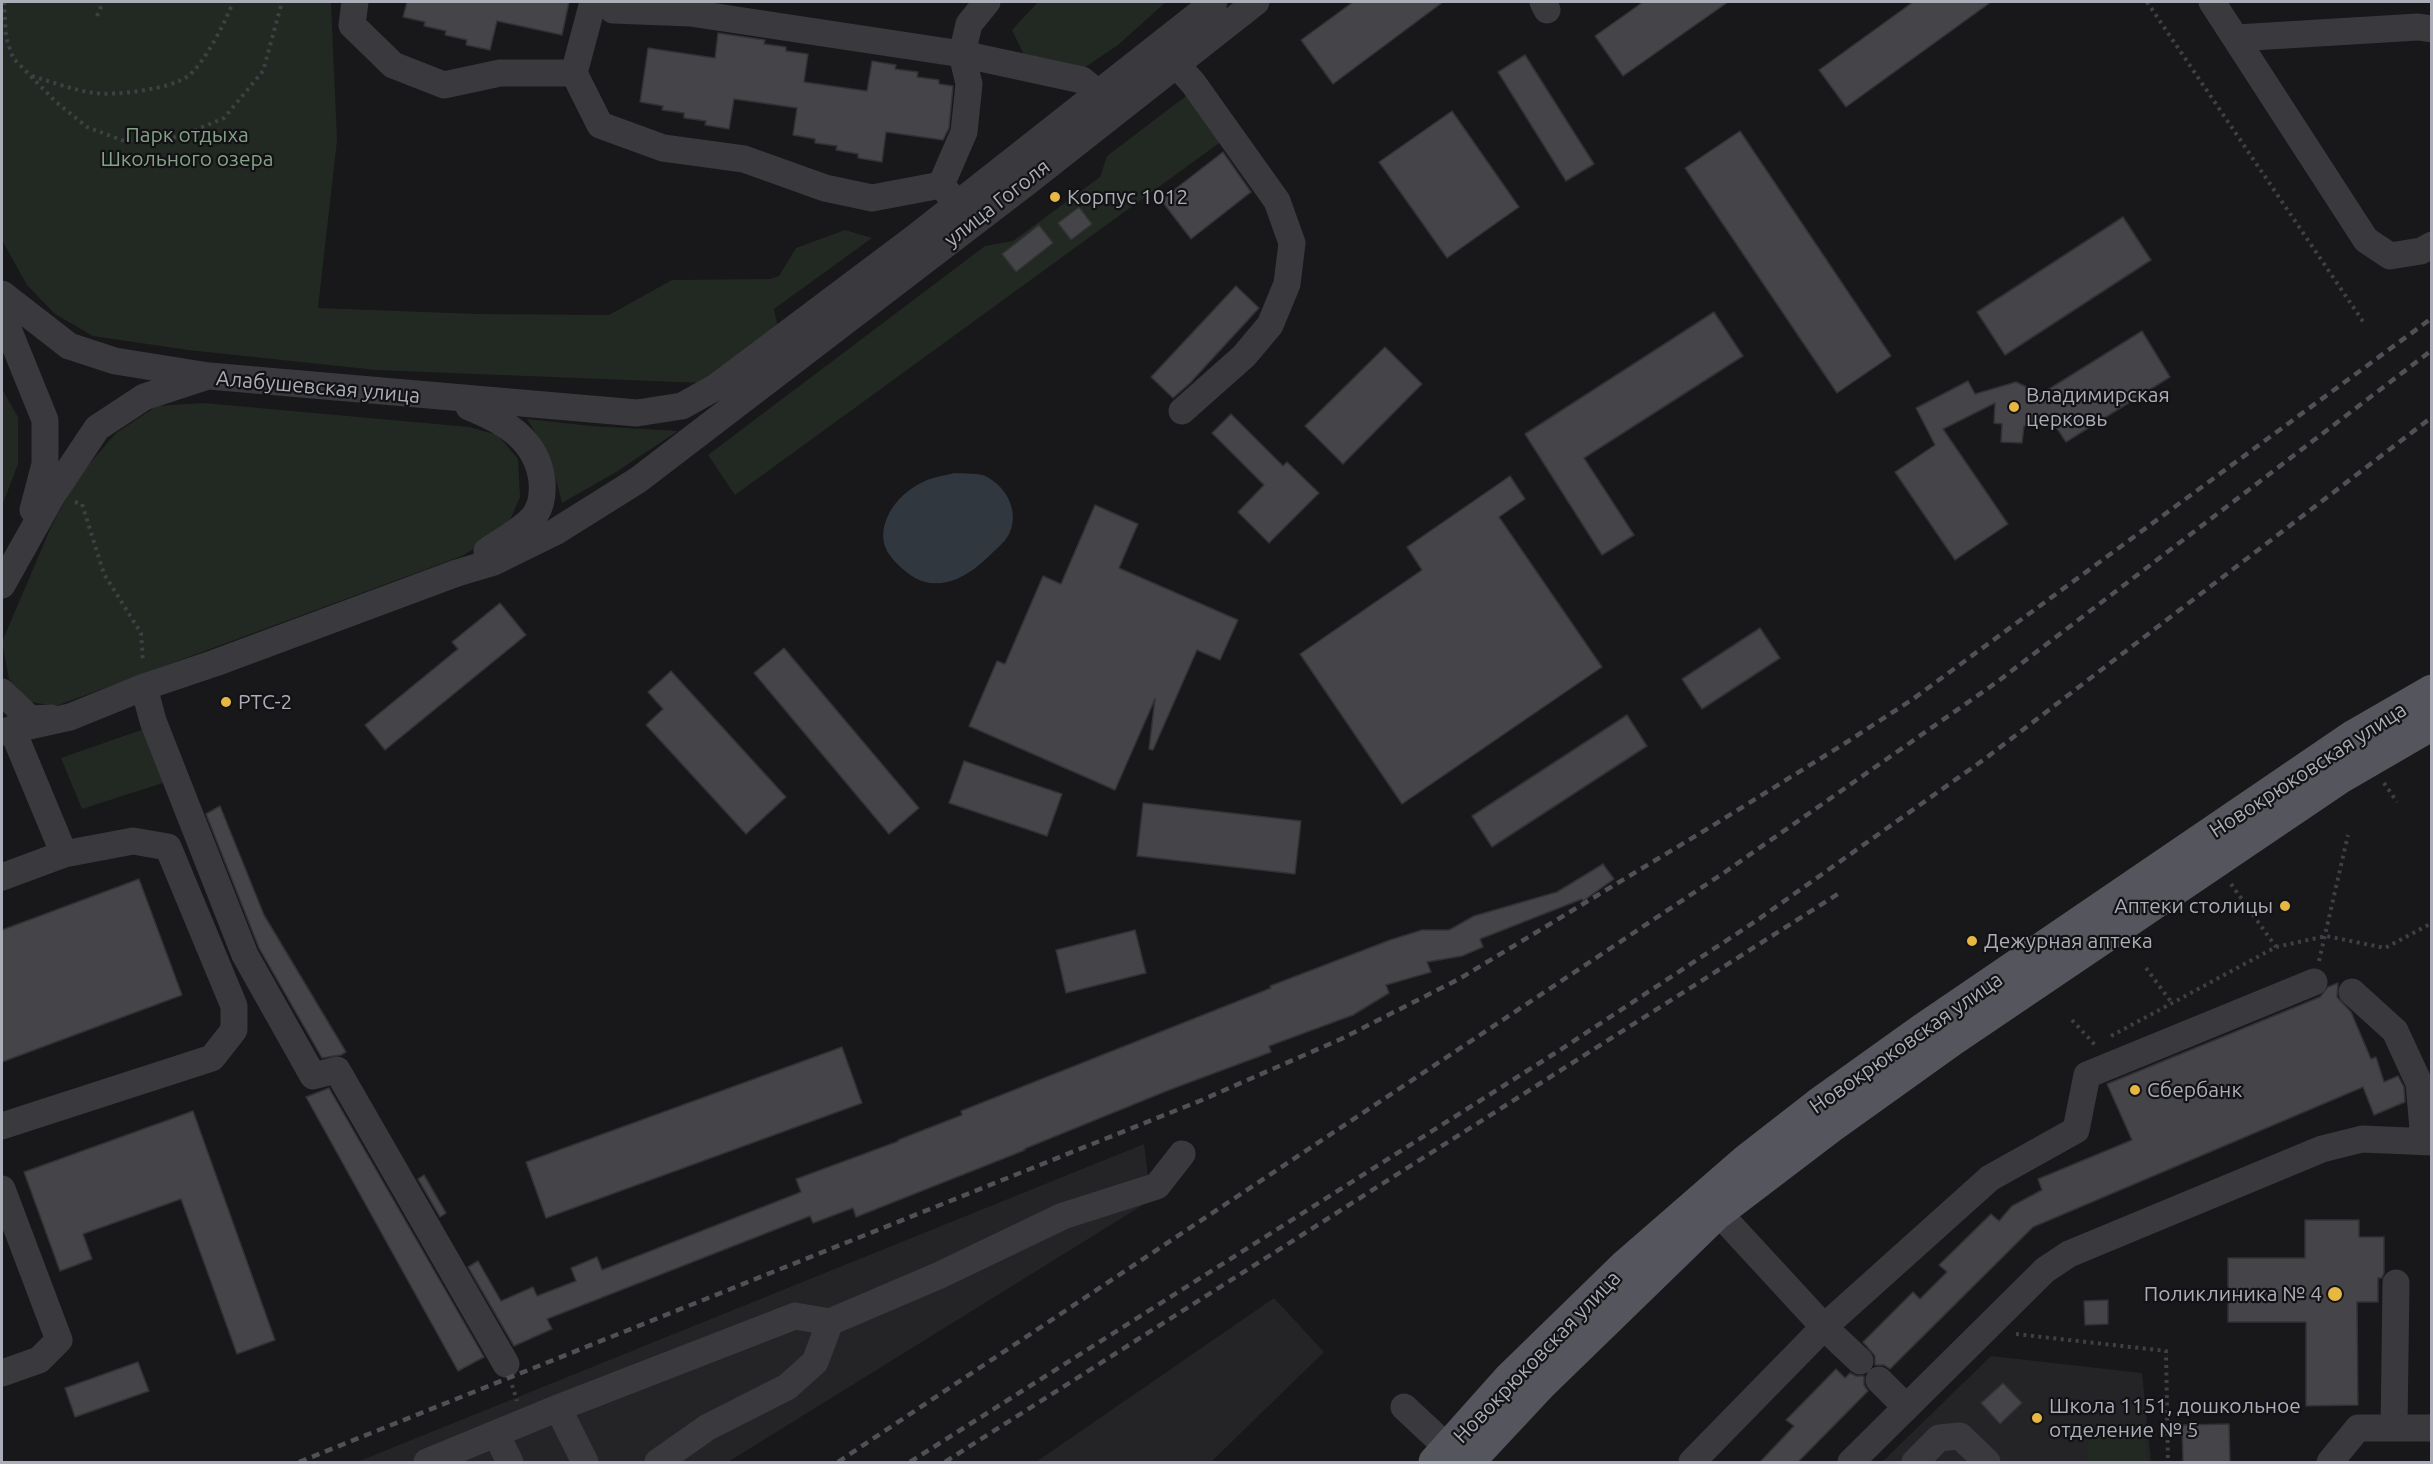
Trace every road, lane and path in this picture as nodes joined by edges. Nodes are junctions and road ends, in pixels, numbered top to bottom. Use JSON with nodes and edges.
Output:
{"nodes":[{"id":1,"x":4,"y":2,"type":"edge"},
{"id":2,"x":103,"y":2,"type":"edge"},
{"id":3,"x":233,"y":2,"type":"edge"},
{"id":4,"x":282,"y":2,"type":"edge"},
{"id":5,"x":355,"y":2,"type":"edge"},
{"id":6,"x":593,"y":2,"type":"edge"},
{"id":7,"x":608,"y":2,"type":"edge"},
{"id":8,"x":987,"y":2,"type":"edge"},
{"id":9,"x":1214,"y":2,"type":"edge"},
{"id":10,"x":1256,"y":2,"type":"edge"},
{"id":11,"x":2147,"y":2,"type":"edge"},
{"id":12,"x":2212,"y":2,"type":"edge"},
{"id":13,"x":98,"y":16,"type":"dead end"},
{"id":14,"x":2432,"y":29,"type":"edge"},
{"id":15,"x":2236,"y":38,"type":"junction"},
{"id":16,"x":962,"y":54,"type":"junction"},
{"id":17,"x":1175,"y":63,"type":"junction"},
{"id":18,"x":574,"y":73,"type":"junction"},
{"id":19,"x":31,"y":75,"type":"junction"},
{"id":20,"x":1098,"y":92,"type":"junction"},
{"id":21,"x":1120,"y":110,"type":"junction"},
{"id":22,"x":958,"y":204,"type":"junction"},
{"id":23,"x":2432,"y":245,"type":"edge"},
{"id":24,"x":2,"y":294,"type":"edge"},
{"id":25,"x":2,"y":314,"type":"edge"},
{"id":26,"x":2364,"y":323,"type":"dead end"},
{"id":27,"x":209,"y":376,"type":"junction"},
{"id":28,"x":448,"y":398,"type":"junction"},
{"id":29,"x":737,"y":404,"type":"joint"},
{"id":30,"x":1182,"y":411,"type":"dead end"},
{"id":31,"x":52,"y":494,"type":"junction"},
{"id":32,"x":24,"y":543,"type":"junction"},
{"id":33,"x":457,"y":573,"type":"junction"},
{"id":34,"x":2,"y":585,"type":"edge"},
{"id":35,"x":144,"y":687,"type":"junction"},
{"id":36,"x":2432,"y":691,"type":"edge"},
{"id":37,"x":2,"y":692,"type":"edge"},
{"id":38,"x":70,"y":717,"type":"junction"},
{"id":39,"x":7,"y":730,"type":"edge"},
{"id":40,"x":2425,"y":731,"type":"edge"},
{"id":41,"x":2348,"y":835,"type":"dead end"},
{"id":42,"x":64,"y":854,"type":"junction"},
{"id":43,"x":2,"y":877,"type":"edge"},
{"id":44,"x":2231,"y":884,"type":"dead end"},
{"id":45,"x":2432,"y":923,"type":"edge"},
{"id":46,"x":2326,"y":936,"type":"junction"},
{"id":47,"x":2277,"y":947,"type":"junction"},
{"id":48,"x":2146,"y":968,"type":"dead end"},
{"id":49,"x":2314,"y":982,"type":"joint"},
{"id":50,"x":2352,"y":992,"type":"dead end"},
{"id":51,"x":2172,"y":1003,"type":"junction"},
{"id":52,"x":2072,"y":1020,"type":"dead end"},
{"id":53,"x":2095,"y":1045,"type":"junction"},
{"id":54,"x":2087,"y":1075,"type":"junction"},
{"id":55,"x":2,"y":1126,"type":"edge"},
{"id":56,"x":2428,"y":1141,"type":"edge"},
{"id":57,"x":1182,"y":1154,"type":"dead end"},
{"id":58,"x":2,"y":1189,"type":"edge"},
{"id":59,"x":1710,"y":1205,"type":"junction"},
{"id":60,"x":2396,"y":1283,"type":"dead end"},
{"id":61,"x":830,"y":1322,"type":"junction"},
{"id":62,"x":1824,"y":1327,"type":"junction"},
{"id":63,"x":1984,"y":1330,"type":"junction"},
{"id":64,"x":506,"y":1364,"type":"dead end"},
{"id":65,"x":2,"y":1373,"type":"edge"},
{"id":66,"x":1404,"y":1407,"type":"dead end"},
{"id":67,"x":1906,"y":1407,"type":"junction"},
{"id":68,"x":558,"y":1408,"type":"junction"},
{"id":69,"x":2394,"y":1428,"type":"junction"},
{"id":70,"x":2432,"y":1428,"type":"edge"},
{"id":71,"x":496,"y":1434,"type":"junction"},
{"id":72,"x":1450,"y":1458,"type":"edge"},
{"id":73,"x":433,"y":1461,"type":"edge"},
{"id":74,"x":510,"y":1462,"type":"edge"},
{"id":75,"x":585,"y":1462,"type":"edge"},
{"id":76,"x":658,"y":1462,"type":"edge"},
{"id":77,"x":1692,"y":1462,"type":"edge"},
{"id":78,"x":1851,"y":1462,"type":"edge"},
{"id":79,"x":1914,"y":1462,"type":"edge"},
{"id":80,"x":1987,"y":1462,"type":"edge"},
{"id":81,"x":2168,"y":1462,"type":"edge"},
{"id":82,"x":2330,"y":1462,"type":"edge"}],
"edges":[{"from":1,"to":19,"type":"path"},
{"from":2,"to":13,"type":"path"},
{"from":3,"to":19,"type":"path"},
{"from":4,"to":19,"type":"path"},
{"from":5,"to":18,"type":"street"},
{"from":6,"to":18,"type":"street"},
{"from":7,"to":16,"type":"street"},
{"from":8,"to":16,"type":"street"},
{"from":9,"to":20,"type":"street"},
{"from":10,"to":17,"type":"street","name":"улица Гоголя"},
{"from":11,"to":26,"type":"path"},
{"from":12,"to":15,"type":"street"},
{"from":14,"to":15,"type":"street"},
{"from":15,"to":23,"type":"street"},
{"from":16,"to":20,"type":"street"},
{"from":16,"to":22,"type":"street"},
{"from":17,"to":21,"type":"street","name":"улица Гоголя"},
{"from":17,"to":30,"type":"street"},
{"from":18,"to":22,"type":"street"},
{"from":20,"to":21,"type":"street"},
{"from":20,"to":22,"type":"street"},
{"from":21,"to":22,"type":"street","name":"улица Гоголя"},
{"from":22,"to":28,"type":"street","name":"Алабушевская улица"},
{"from":22,"to":29,"type":"street","name":"улица Гоголя"},
{"from":24,"to":27,"type":"street"},
{"from":25,"to":32,"type":"street"},
{"from":27,"to":28,"type":"street","name":"Алабушевская улица"},
{"from":27,"to":31,"type":"street","name":"Алабушевская улица"},
{"from":28,"to":33,"type":"street","name":"Алабушевская улица"},
{"from":29,"to":33,"type":"street","name":"Алабушевская улица"},
{"from":31,"to":32,"type":"street","name":"Алабушевская улица"},
{"from":31,"to":35,"type":"path"},
{"from":32,"to":34,"type":"street","name":"Алабушевская улица"},
{"from":33,"to":35,"type":"street","name":"Алабушевская улица"},
{"from":35,"to":38,"type":"street","name":"Алабушевская улица"},
{"from":35,"to":64,"type":"street"},
{"from":36,"to":59,"type":"main road","name":"Новокрюковская улица"},
{"from":37,"to":38,"type":"street","name":"Алабушевская улица"},
{"from":38,"to":39,"type":"street","name":"Алабушевская улица"},
{"from":39,"to":42,"type":"street"},
{"from":40,"to":59,"type":"main road","name":"Новокрюковская улица"},
{"from":41,"to":46,"type":"path"},
{"from":42,"to":43,"type":"street"},
{"from":42,"to":55,"type":"street"},
{"from":44,"to":47,"type":"path"},
{"from":45,"to":46,"type":"path"},
{"from":46,"to":47,"type":"path"},
{"from":46,"to":49,"type":"path"},
{"from":47,"to":51,"type":"path"},
{"from":48,"to":51,"type":"path"},
{"from":49,"to":54,"type":"street"},
{"from":50,"to":56,"type":"street"},
{"from":51,"to":53,"type":"path"},
{"from":52,"to":53,"type":"path"},
{"from":53,"to":54,"type":"path"},
{"from":54,"to":62,"type":"street"},
{"from":56,"to":63,"type":"street"},
{"from":57,"to":61,"type":"street"},
{"from":58,"to":65,"type":"street"},
{"from":59,"to":62,"type":"street"},
{"from":59,"to":72,"type":"main road","name":"Новокрюковская улица"},
{"from":60,"to":69,"type":"street"},
{"from":61,"to":68,"type":"street"},
{"from":61,"to":76,"type":"street"},
{"from":62,"to":67,"type":"street"},
{"from":62,"to":77,"type":"street"},
{"from":63,"to":67,"type":"street"},
{"from":63,"to":81,"type":"path"},
{"from":66,"to":72,"type":"street"},
{"from":67,"to":78,"type":"street"},
{"from":68,"to":71,"type":"street"},
{"from":68,"to":75,"type":"street"},
{"from":69,"to":70,"type":"street"},
{"from":69,"to":82,"type":"street"},
{"from":71,"to":73,"type":"street"},
{"from":71,"to":74,"type":"street"},
{"from":79,"to":80,"type":"street"}]}
